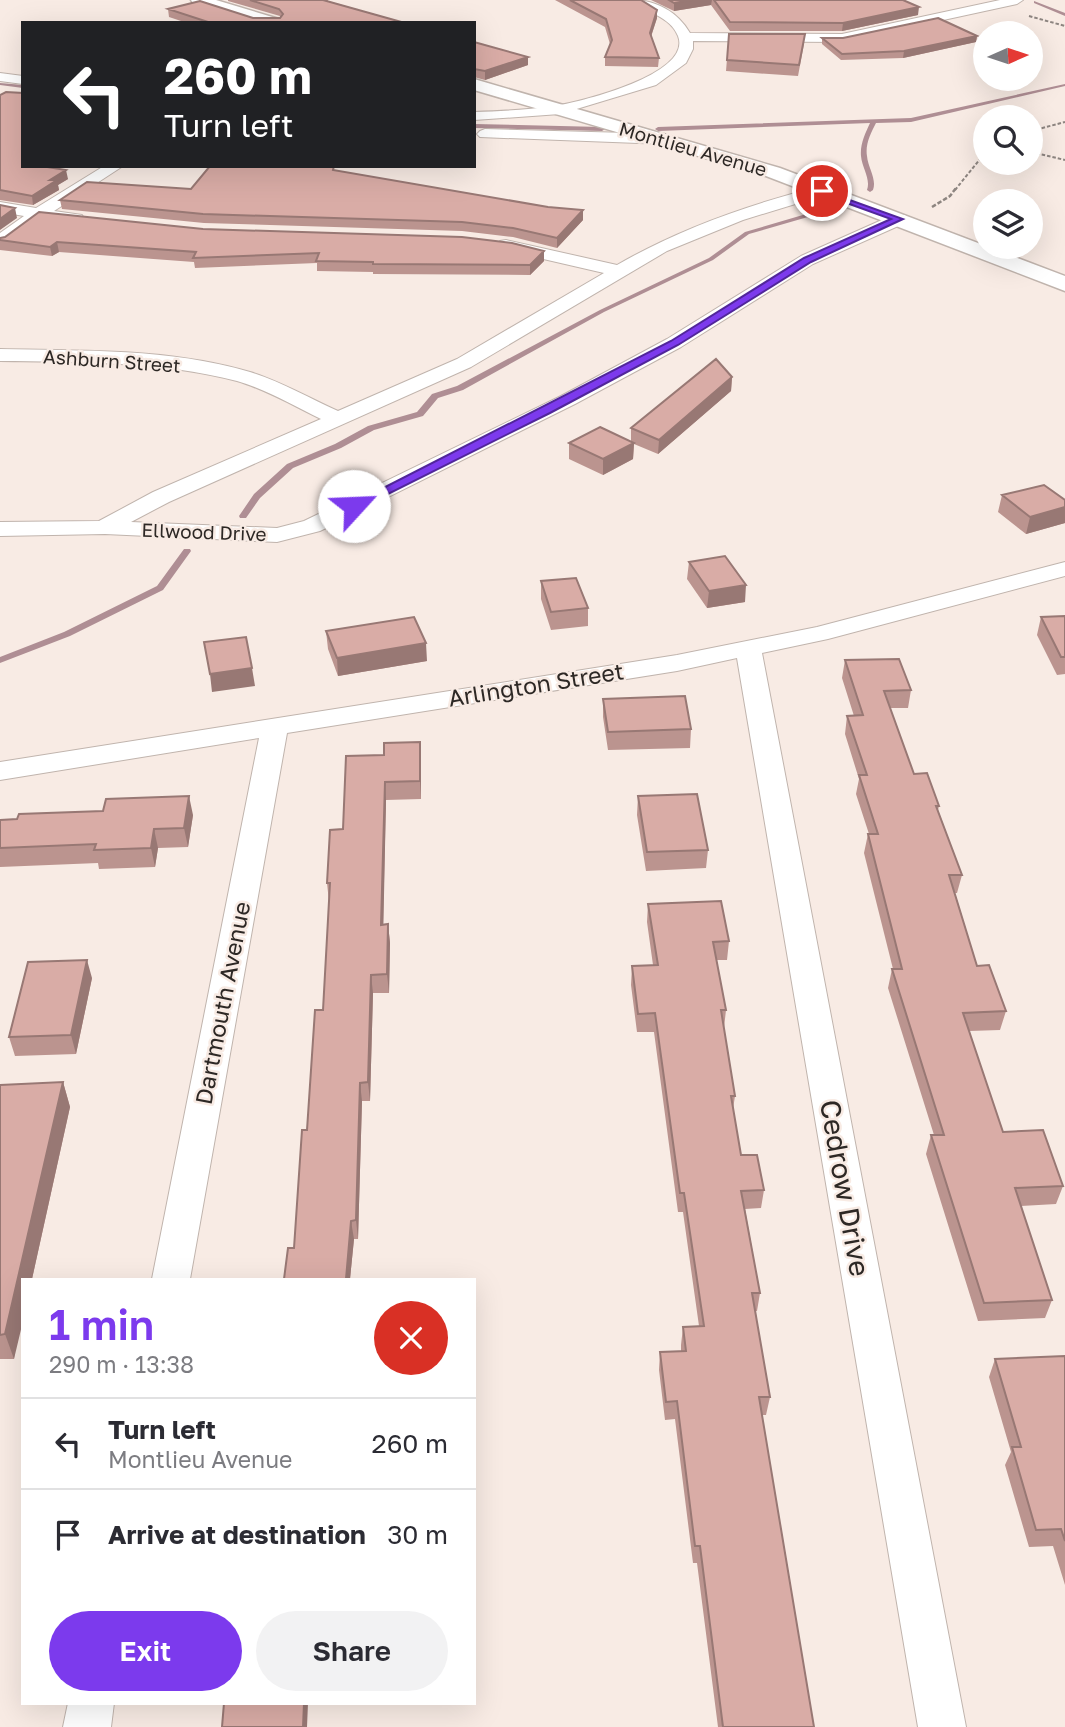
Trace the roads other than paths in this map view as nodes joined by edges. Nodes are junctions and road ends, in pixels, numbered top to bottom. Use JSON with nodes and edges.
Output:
{"nodes":[{"id":1,"x":199,"y":0,"type":"edge"},
{"id":2,"x":639,"y":0,"type":"edge"},
{"id":3,"x":950,"y":0,"type":"edge"},
{"id":4,"x":1017,"y":0,"type":"edge"},
{"id":5,"x":975,"y":10,"type":"junction"},
{"id":6,"x":267,"y":21,"type":"edge"},
{"id":7,"x":687,"y":37,"type":"junction"},
{"id":8,"x":0,"y":77,"type":"edge"},
{"id":9,"x":21,"y":80,"type":"edge"},
{"id":10,"x":476,"y":85,"type":"edge"},
{"id":11,"x":560,"y":110,"type":"junction"},
{"id":12,"x":476,"y":116,"type":"edge"},
{"id":13,"x":476,"y":134,"type":"edge"},
{"id":14,"x":665,"y":139,"type":"junction"},
{"id":15,"x":112,"y":168,"type":"edge"},
{"id":16,"x":822,"y":191,"type":"junction"},
{"id":17,"x":0,"y":207,"type":"edge"},
{"id":18,"x":37,"y":214,"type":"junction"},
{"id":19,"x":899,"y":219,"type":"junction"},
{"id":20,"x":90,"y":220,"type":"edge"},
{"id":21,"x":0,"y":241,"type":"edge"},
{"id":22,"x":487,"y":242,"type":"edge"},
{"id":23,"x":622,"y":272,"type":"junction"},
{"id":24,"x":1065,"y":284,"type":"edge"},
{"id":25,"x":0,"y":355,"type":"edge"},
{"id":26,"x":339,"y":419,"type":"junction"},
{"id":27,"x":103,"y":528,"type":"junction"},
{"id":28,"x":0,"y":529,"type":"edge"},
{"id":29,"x":1065,"y":569,"type":"edge"},
{"id":30,"x":748,"y":649,"type":"junction"},
{"id":31,"x":275,"y":727,"type":"junction"},
{"id":32,"x":0,"y":771,"type":"edge"},
{"id":33,"x":171,"y":1278,"type":"edge"},
{"id":34,"x":91,"y":1705,"type":"edge"},
{"id":35,"x":87,"y":1727,"type":"edge"},
{"id":36,"x":942,"y":1727,"type":"edge"}],
"edges":[{"from":1,"to":6,"type":"street"},
{"from":2,"to":7,"type":"street"},
{"from":3,"to":5,"type":"street"},
{"from":4,"to":5,"type":"street"},
{"from":5,"to":7,"type":"street"},
{"from":7,"to":11,"type":"street"},
{"from":8,"to":9,"type":"street"},
{"from":10,"to":11,"type":"street","name":"Montlieu Avenue"},
{"from":11,"to":12,"type":"street"},
{"from":11,"to":14,"type":"street","name":"Montlieu Avenue"},
{"from":13,"to":14,"type":"street"},
{"from":14,"to":16,"type":"street","name":"Montlieu Avenue"},
{"from":15,"to":18,"type":"street"},
{"from":16,"to":19,"type":"street","name":"Montlieu Avenue"},
{"from":16,"to":23,"type":"street","name":"Ellwood Drive"},
{"from":17,"to":18,"type":"street"},
{"from":18,"to":20,"type":"street"},
{"from":18,"to":21,"type":"street"},
{"from":19,"to":24,"type":"street","name":"Montlieu Avenue"},
{"from":19,"to":27,"type":"street","name":"Ellwood Drive"},
{"from":22,"to":23,"type":"street"},
{"from":23,"to":26,"type":"street","name":"Ellwood Drive"},
{"from":25,"to":26,"type":"street","name":"Ashburn Street"},
{"from":26,"to":27,"type":"street","name":"Ellwood Drive"},
{"from":27,"to":28,"type":"street","name":"Ellwood Drive"},
{"from":29,"to":30,"type":"street","name":"Arlington Street"},
{"from":30,"to":31,"type":"street","name":"Arlington Street"},
{"from":30,"to":36,"type":"street","name":"Cedrow Drive"},
{"from":31,"to":32,"type":"street","name":"Arlington Street"},
{"from":31,"to":33,"type":"street","name":"Dartmouth Avenue"},
{"from":34,"to":35,"type":"street"}]}
